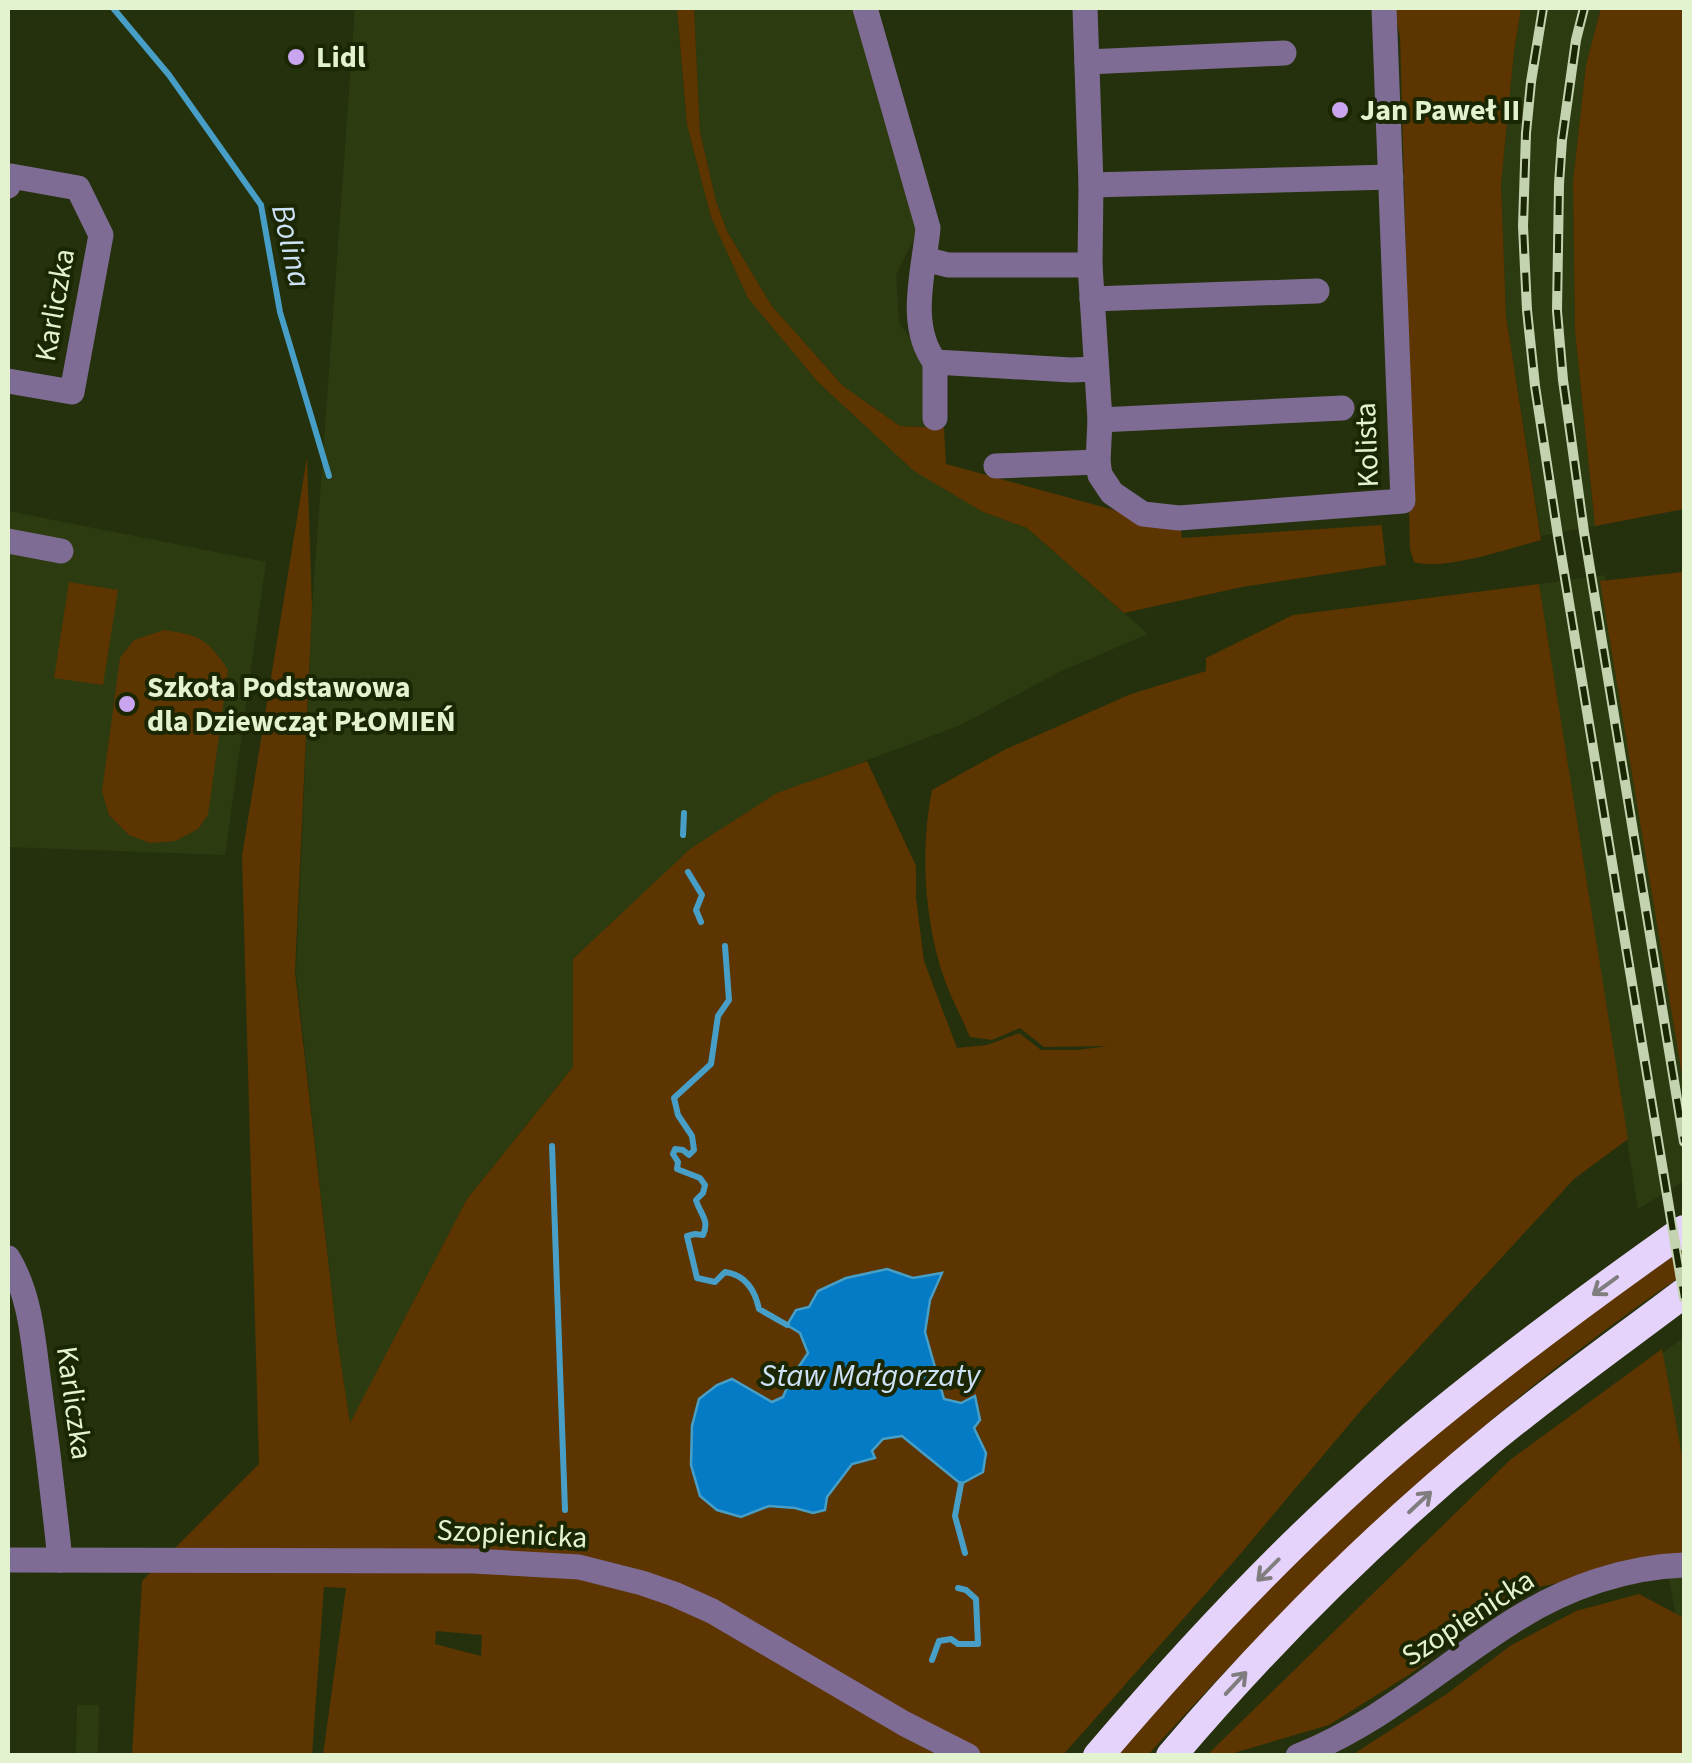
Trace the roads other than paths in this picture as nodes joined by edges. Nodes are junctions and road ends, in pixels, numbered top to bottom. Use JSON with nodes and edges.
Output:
{"nodes":[{"id":1,"x":865,"y":8,"type":"edge"},
{"id":2,"x":1085,"y":8,"type":"edge"},
{"id":3,"x":1384,"y":8,"type":"edge"},
{"id":4,"x":1284,"y":52,"type":"dead end"},
{"id":5,"x":1086,"y":62,"type":"junction"},
{"id":6,"x":1390,"y":177,"type":"junction"},
{"id":7,"x":1090,"y":185,"type":"junction"},
{"id":8,"x":8,"y":186,"type":"edge"},
{"id":9,"x":925,"y":259,"type":"junction"},
{"id":10,"x":1090,"y":264,"type":"junction"},
{"id":11,"x":1318,"y":291,"type":"dead end"},
{"id":12,"x":1092,"y":299,"type":"junction"},
{"id":13,"x":935,"y":362,"type":"junction"},
{"id":14,"x":1096,"y":369,"type":"junction"},
{"id":15,"x":8,"y":381,"type":"edge"},
{"id":16,"x":1342,"y":408,"type":"dead end"},
{"id":17,"x":935,"y":418,"type":"dead end"},
{"id":18,"x":1100,"y":420,"type":"junction"},
{"id":19,"x":1098,"y":462,"type":"junction"},
{"id":20,"x":996,"y":466,"type":"dead end"},
{"id":21,"x":8,"y":540,"type":"edge"},
{"id":22,"x":62,"y":551,"type":"dead end"},
{"id":23,"x":1684,"y":1230,"type":"edge"},
{"id":24,"x":8,"y":1258,"type":"edge"},
{"id":25,"x":1684,"y":1293,"type":"edge"},
{"id":26,"x":8,"y":1560,"type":"edge"},
{"id":27,"x":60,"y":1560,"type":"junction"},
{"id":28,"x":1684,"y":1565,"type":"edge"},
{"id":29,"x":966,"y":1755,"type":"edge"},
{"id":30,"x":1098,"y":1756,"type":"edge"},
{"id":31,"x":1171,"y":1756,"type":"edge"},
{"id":32,"x":1298,"y":1756,"type":"edge"}],
"edges":[{"from":1,"to":9,"type":"street"},
{"from":2,"to":5,"type":"street"},
{"from":3,"to":6,"type":"street","name":"Kolista"},
{"from":4,"to":5,"type":"street"},
{"from":5,"to":7,"type":"street"},
{"from":6,"to":7,"type":"street"},
{"from":6,"to":19,"type":"street","name":"Kolista"},
{"from":7,"to":10,"type":"street"},
{"from":8,"to":15,"type":"street","name":"Karliczka"},
{"from":9,"to":10,"type":"street"},
{"from":9,"to":13,"type":"street"},
{"from":10,"to":12,"type":"street"},
{"from":11,"to":12,"type":"street"},
{"from":12,"to":14,"type":"street"},
{"from":13,"to":14,"type":"street"},
{"from":13,"to":17,"type":"street"},
{"from":14,"to":18,"type":"street"},
{"from":16,"to":18,"type":"street","name":"Kolista"},
{"from":18,"to":19,"type":"street"},
{"from":19,"to":20,"type":"street"},
{"from":21,"to":22,"type":"street"},
{"from":23,"to":30,"type":"highway","one_way":true},
{"from":24,"to":27,"type":"street","name":"Karliczka"},
{"from":31,"to":25,"type":"highway","one_way":true},
{"from":26,"to":27,"type":"street","name":"Szopienicka"},
{"from":27,"to":29,"type":"street","name":"Szopienicka"},
{"from":28,"to":32,"type":"street","name":"Szopienicka"}]}
